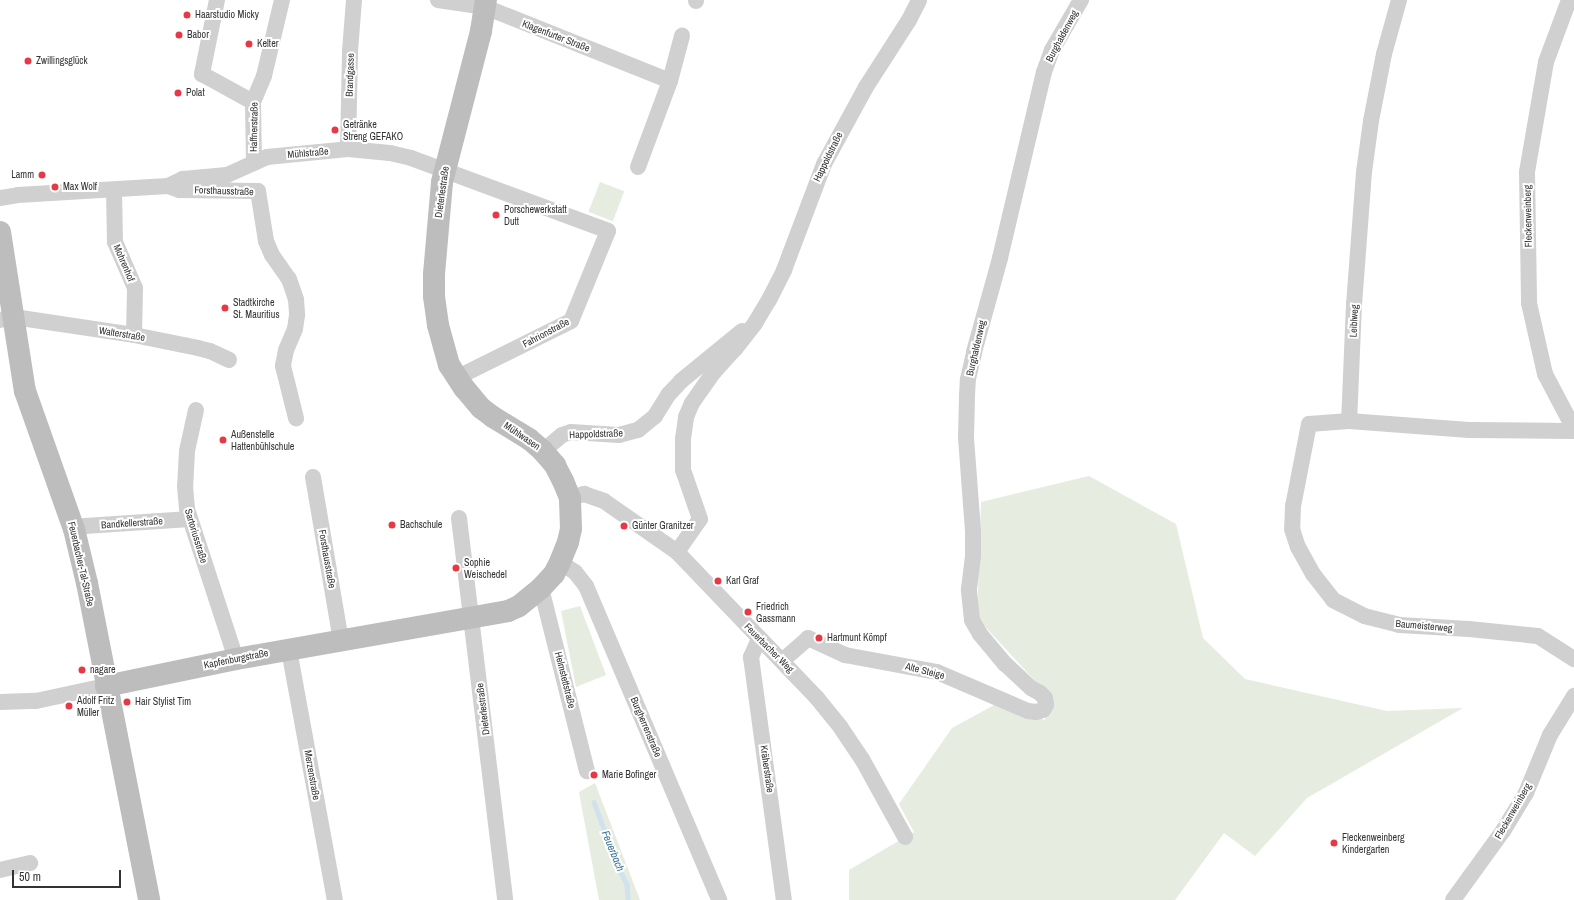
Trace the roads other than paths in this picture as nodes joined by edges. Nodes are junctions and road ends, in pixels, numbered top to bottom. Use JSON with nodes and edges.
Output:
{"nodes":[{"id":1,"x":217,"y":0,"type":"edge"},
{"id":2,"x":282,"y":0,"type":"edge"},
{"id":3,"x":354,"y":0,"type":"edge"},
{"id":4,"x":438,"y":0,"type":"edge"},
{"id":5,"x":919,"y":0,"type":"edge"},
{"id":6,"x":1081,"y":0,"type":"edge"},
{"id":7,"x":1399,"y":0,"type":"edge"},
{"id":8,"x":1569,"y":0,"type":"edge"},
{"id":9,"x":486,"y":3,"type":"edge"},
{"id":10,"x":682,"y":36,"type":"dead end"},
{"id":11,"x":670,"y":81,"type":"junction"},
{"id":12,"x":253,"y":102,"type":"junction"},
{"id":13,"x":348,"y":149,"type":"junction"},
{"id":14,"x":254,"y":162,"type":"junction"},
{"id":15,"x":638,"y":167,"type":"dead end"},
{"id":16,"x":444,"y":170,"type":"junction"},
{"id":17,"x":168,"y":186,"type":"junction"},
{"id":18,"x":114,"y":190,"type":"junction"},
{"id":19,"x":0,"y":198,"type":"edge"},
{"id":20,"x":0,"y":232,"type":"edge"},
{"id":21,"x":608,"y":232,"type":"joint"},
{"id":22,"x":7,"y":318,"type":"edge"},
{"id":23,"x":755,"y":323,"type":"junction"},
{"id":24,"x":134,"y":335,"type":"junction"},
{"id":25,"x":229,"y":360,"type":"dead end"},
{"id":26,"x":456,"y":378,"type":"junction"},
{"id":27,"x":196,"y":410,"type":"dead end"},
{"id":28,"x":296,"y":418,"type":"dead end"},
{"id":29,"x":1349,"y":421,"type":"junction"},
{"id":30,"x":1574,"y":430,"type":"edge"},
{"id":31,"x":543,"y":451,"type":"junction"},
{"id":32,"x":313,"y":477,"type":"dead end"},
{"id":33,"x":570,"y":498,"type":"junction"},
{"id":34,"x":459,"y":518,"type":"dead end"},
{"id":35,"x":190,"y":519,"type":"junction"},
{"id":36,"x":74,"y":529,"type":"junction"},
{"id":37,"x":677,"y":552,"type":"junction"},
{"id":38,"x":560,"y":562,"type":"junction"},
{"id":39,"x":541,"y":588,"type":"junction"},
{"id":40,"x":472,"y":619,"type":"junction"},
{"id":41,"x":759,"y":639,"type":"junction"},
{"id":42,"x":341,"y":640,"type":"junction"},
{"id":43,"x":289,"y":650,"type":"junction"},
{"id":44,"x":236,"y":659,"type":"junction"},
{"id":45,"x":1574,"y":659,"type":"edge"},
{"id":46,"x":782,"y":661,"type":"junction"},
{"id":47,"x":106,"y":686,"type":"junction"},
{"id":48,"x":1032,"y":688,"type":"joint"},
{"id":49,"x":1574,"y":696,"type":"edge"},
{"id":50,"x":0,"y":702,"type":"edge"},
{"id":51,"x":587,"y":771,"type":"dead end"},
{"id":52,"x":905,"y":836,"type":"dead end"},
{"id":53,"x":30,"y":863,"type":"dead end"},
{"id":54,"x":0,"y":870,"type":"edge"},
{"id":55,"x":149,"y":900,"type":"edge"},
{"id":56,"x":335,"y":900,"type":"edge"},
{"id":57,"x":505,"y":900,"type":"edge"},
{"id":58,"x":719,"y":900,"type":"edge"},
{"id":59,"x":784,"y":900,"type":"edge"},
{"id":60,"x":1453,"y":900,"type":"edge"}],
"edges":[{"from":1,"to":12,"type":"street"},
{"from":2,"to":12,"type":"street","name":"Haffnerstraße"},
{"from":3,"to":13,"type":"street","name":"Brandgasse"},
{"from":4,"to":9,"type":"street","name":"Klagenfurter Straße"},
{"from":5,"to":23,"type":"street","name":"Happoldstraße"},
{"from":6,"to":48,"type":"street","name":"Burghaldenweg"},
{"from":7,"to":29,"type":"street","name":"Leiblweg"},
{"from":8,"to":30,"type":"street","name":"Fleckenweinberg"},
{"from":9,"to":11,"type":"street","name":"Klagenfurter Straße"},
{"from":9,"to":16,"type":"street","name":"Dieterlestraße"},
{"from":10,"to":11,"type":"street"},
{"from":11,"to":15,"type":"street"},
{"from":12,"to":14,"type":"street","name":"Haffnerstraße"},
{"from":13,"to":14,"type":"street","name":"Mühlstraße"},
{"from":13,"to":16,"type":"street","name":"Mühlstraße"},
{"from":14,"to":17,"type":"street","name":"Mühlstraße"},
{"from":16,"to":21,"type":"street","name":"Mühlstraße"},
{"from":16,"to":26,"type":"street","name":"Dieterlestraße"},
{"from":17,"to":18,"type":"street","name":"Mühlstraße"},
{"from":17,"to":28,"type":"street","name":"Forsthausstraße"},
{"from":18,"to":19,"type":"street","name":"Mühlstraße"},
{"from":18,"to":24,"type":"street","name":"Mohrenhof"},
{"from":20,"to":22,"type":"street","name":"Feuerbacher-Tal-Straße"},
{"from":21,"to":26,"type":"street","name":"Fahrionstraße"},
{"from":22,"to":24,"type":"street","name":"Walterstraße"},
{"from":22,"to":36,"type":"street","name":"Feuerbacher-Tal-Straße"},
{"from":23,"to":31,"type":"street","name":"Happoldstraße"},
{"from":23,"to":37,"type":"street","name":"Happoldstraße"},
{"from":24,"to":25,"type":"street","name":"Walterstraße"},
{"from":26,"to":31,"type":"street","name":"Mühlwasen"},
{"from":27,"to":35,"type":"street","name":"Sartoriusstraße"},
{"from":29,"to":30,"type":"street"},
{"from":29,"to":45,"type":"street","name":"Baumeisterweg"},
{"from":31,"to":33,"type":"street","name":"Mühlwasen"},
{"from":32,"to":42,"type":"street","name":"Forsthausstraße"},
{"from":33,"to":37,"type":"street","name":"Feuerbacher Weg"},
{"from":33,"to":38,"type":"street","name":"Mühlwasen"},
{"from":34,"to":40,"type":"street","name":"Dieterlestraße"},
{"from":35,"to":36,"type":"street","name":"Bandkellerstraße"},
{"from":35,"to":44,"type":"street","name":"Sartoriusstraße"},
{"from":36,"to":47,"type":"street","name":"Feuerbacher-Tal-Straße"},
{"from":37,"to":41,"type":"street","name":"Feuerbacher Weg"},
{"from":38,"to":39,"type":"street","name":"Mühlwasen"},
{"from":38,"to":58,"type":"street","name":"Burgherrenstraße"},
{"from":39,"to":40,"type":"street","name":"Mühlwasen"},
{"from":39,"to":51,"type":"street","name":"Helmstettstraße"},
{"from":40,"to":42,"type":"street","name":"Kapfenburgstraße"},
{"from":40,"to":57,"type":"street","name":"Dieterlestraße"},
{"from":41,"to":46,"type":"street","name":"Feuerbacher Weg"},
{"from":41,"to":59,"type":"street","name":"Kräherstraße"},
{"from":42,"to":43,"type":"street","name":"Kapfenburgstraße"},
{"from":43,"to":44,"type":"street","name":"Kapfenburgstraße"},
{"from":43,"to":56,"type":"street","name":"Merzenstraße"},
{"from":44,"to":47,"type":"street","name":"Kapfenburgstraße"},
{"from":46,"to":48,"type":"street","name":"Alte Steige"},
{"from":46,"to":52,"type":"street","name":"Feuerbacher Weg"},
{"from":47,"to":50,"type":"street","name":"Kapfenburgstraße"},
{"from":47,"to":55,"type":"street","name":"Feuerbacher-Tal-Straße"},
{"from":49,"to":60,"type":"street","name":"Fleckenweinberg"},
{"from":53,"to":54,"type":"street"}]}
